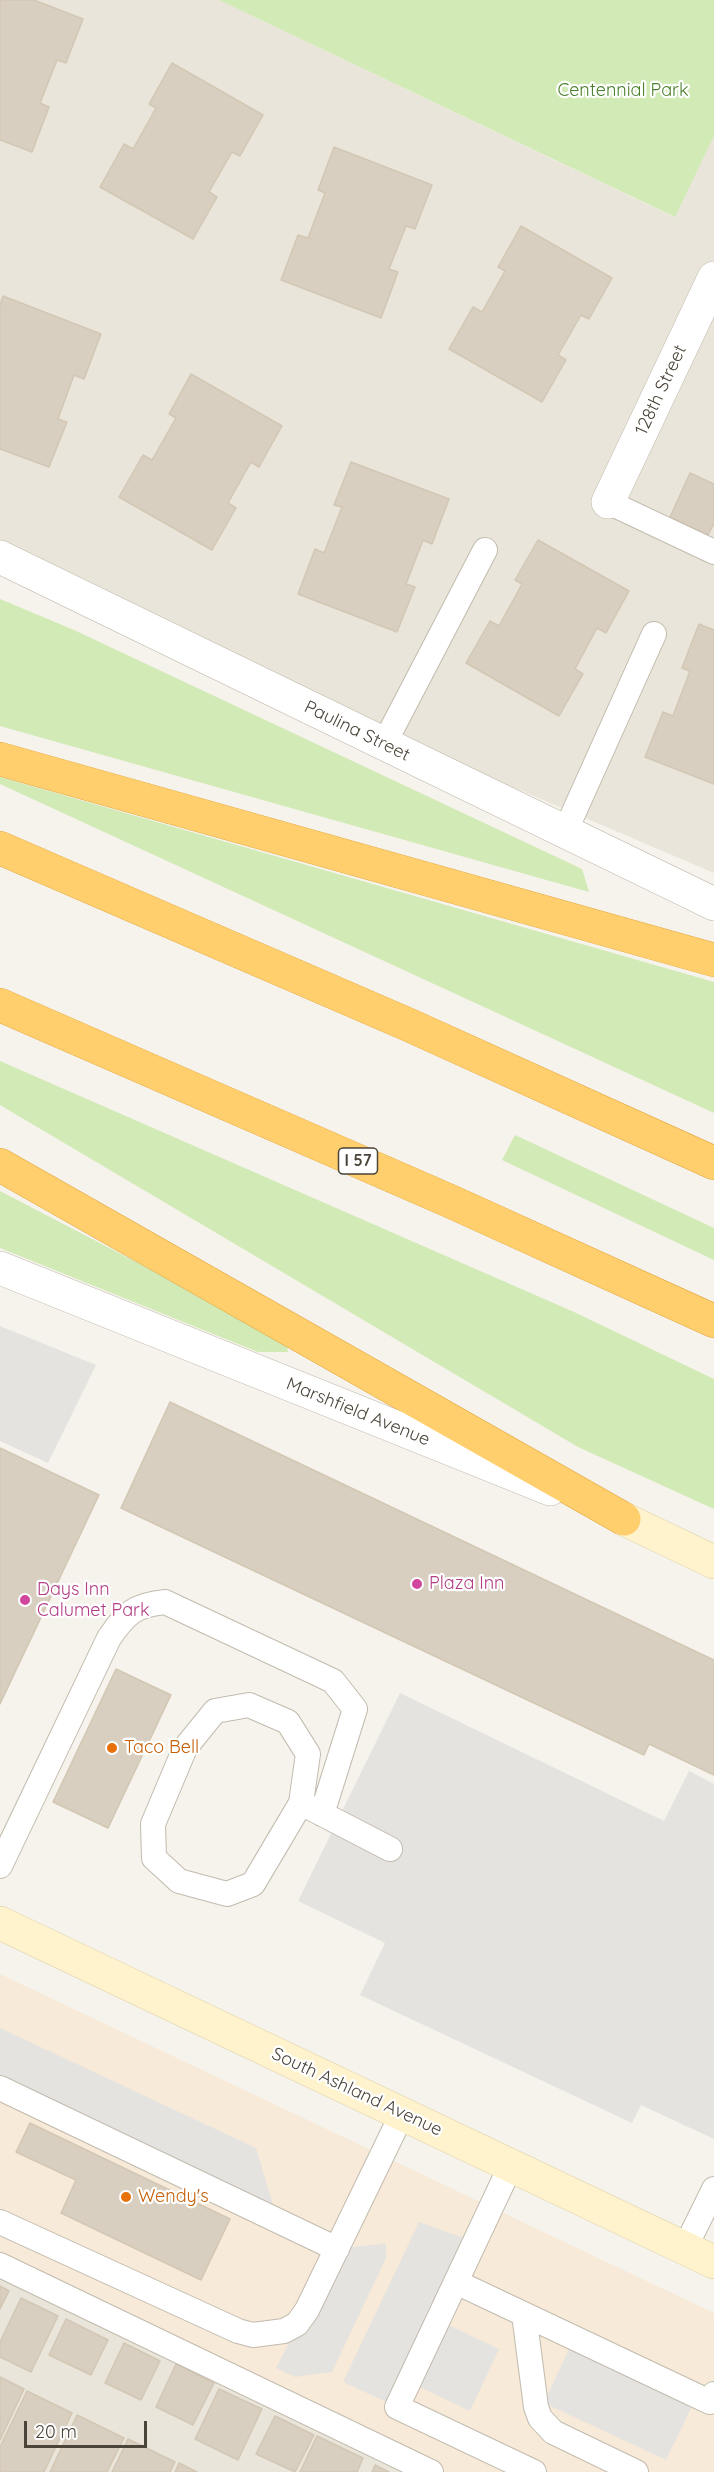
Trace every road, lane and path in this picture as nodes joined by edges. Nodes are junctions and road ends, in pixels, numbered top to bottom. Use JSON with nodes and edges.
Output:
{"nodes":[{"id":1,"x":714,"y":278,"type":"edge"},
{"id":2,"x":608,"y":502,"type":"joint"},
{"id":3,"x":485,"y":550,"type":"dead end"},
{"id":4,"x":714,"y":552,"type":"edge"},
{"id":5,"x":0,"y":557,"type":"edge"},
{"id":6,"x":654,"y":634,"type":"dead end"},
{"id":7,"x":384,"y":744,"type":"junction"},
{"id":8,"x":0,"y":759,"type":"edge"},
{"id":9,"x":565,"y":832,"type":"junction"},
{"id":10,"x":0,"y":848,"type":"edge"},
{"id":11,"x":714,"y":904,"type":"edge"},
{"id":12,"x":714,"y":960,"type":"edge"},
{"id":13,"x":0,"y":1005,"type":"edge"},
{"id":14,"x":714,"y":1163,"type":"edge"},
{"id":15,"x":0,"y":1166,"type":"edge"},
{"id":16,"x":0,"y":1268,"type":"edge"},
{"id":17,"x":714,"y":1321,"type":"edge"},
{"id":18,"x":624,"y":1519,"type":"junction"},
{"id":19,"x":714,"y":1562,"type":"edge"},
{"id":20,"x":301,"y":1803,"type":"junction"},
{"id":21,"x":322,"y":1814,"type":"junction"},
{"id":22,"x":390,"y":1849,"type":"dead end"},
{"id":23,"x":0,"y":1866,"type":"edge"},
{"id":24,"x":0,"y":1923,"type":"edge"},
{"id":25,"x":0,"y":2088,"type":"edge"},
{"id":26,"x":402,"y":2114,"type":"junction"},
{"id":27,"x":511,"y":2165,"type":"junction"},
{"id":28,"x":714,"y":2189,"type":"edge"},
{"id":29,"x":0,"y":2222,"type":"edge"},
{"id":30,"x":337,"y":2248,"type":"junction"},
{"id":31,"x":700,"y":2255,"type":"edge"},
{"id":32,"x":0,"y":2265,"type":"edge"},
{"id":33,"x":456,"y":2282,"type":"junction"},
{"id":34,"x":524,"y":2314,"type":"junction"},
{"id":35,"x":714,"y":2394,"type":"edge"},
{"id":36,"x":431,"y":2472,"type":"edge"},
{"id":37,"x":534,"y":2472,"type":"edge"},
{"id":38,"x":636,"y":2472,"type":"edge"}],
"edges":[{"from":1,"to":2,"type":"street","name":"128th Street"},
{"from":2,"to":4,"type":"lane"},
{"from":3,"to":7,"type":"lane"},
{"from":5,"to":7,"type":"street","name":"Paulina Street"},
{"from":6,"to":9,"type":"lane"},
{"from":7,"to":9,"type":"street","name":"Paulina Street"},
{"from":8,"to":12,"type":"highway"},
{"from":9,"to":11,"type":"street","name":"Paulina Street"},
{"from":10,"to":14,"type":"highway"},
{"from":13,"to":17,"type":"highway","number":"I 57"},
{"from":15,"to":18,"type":"highway"},
{"from":16,"to":18,"type":"street","name":"Marshfield Avenue"},
{"from":18,"to":19,"type":"main road","name":"Marshfield Avenue"},
{"from":20,"to":20,"type":"lane"},
{"from":20,"to":21,"type":"lane"},
{"from":21,"to":22,"type":"lane"},
{"from":21,"to":23,"type":"lane"},
{"from":24,"to":26,"type":"main road","name":"South Ashland Avenue"},
{"from":25,"to":30,"type":"lane"},
{"from":26,"to":27,"type":"main road","name":"South Ashland Avenue"},
{"from":26,"to":30,"type":"lane"},
{"from":27,"to":31,"type":"main road","name":"South Ashland Avenue"},
{"from":27,"to":33,"type":"lane"},
{"from":28,"to":31,"type":"lane"},
{"from":29,"to":30,"type":"lane"},
{"from":32,"to":36,"type":"lane"},
{"from":33,"to":34,"type":"lane"},
{"from":33,"to":37,"type":"lane"},
{"from":34,"to":35,"type":"lane"},
{"from":34,"to":38,"type":"lane"}]}
